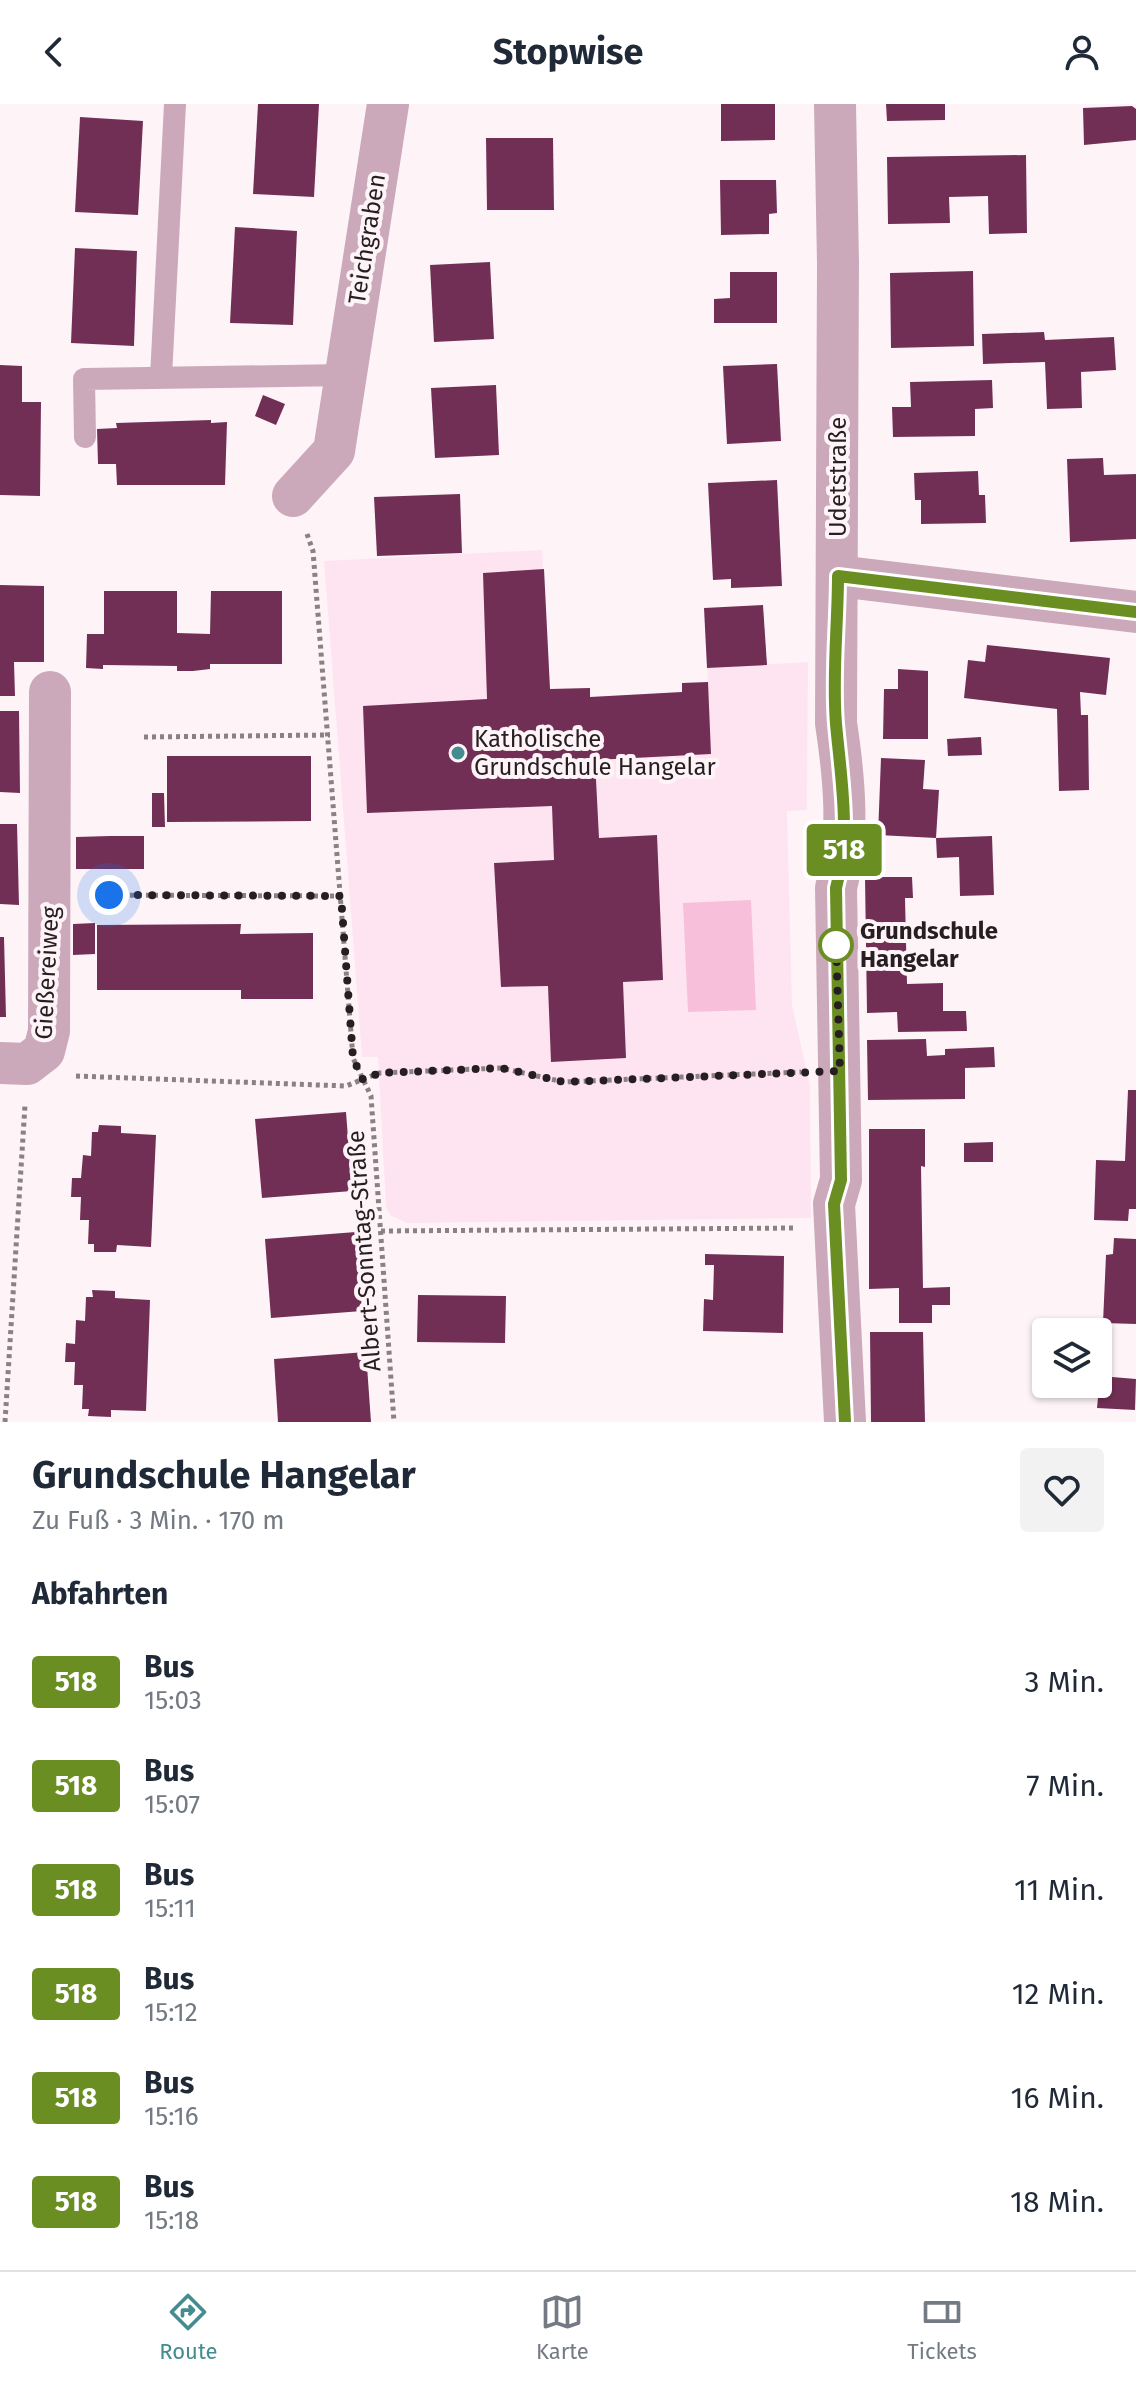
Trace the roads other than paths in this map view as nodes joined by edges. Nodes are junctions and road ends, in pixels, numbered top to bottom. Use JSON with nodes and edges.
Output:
{"nodes":[{"id":1,"x":175,"y":104,"type":"edge"},
{"id":2,"x":388,"y":104,"type":"edge"},
{"id":3,"x":835,"y":104,"type":"edge"},
{"id":4,"x":346,"y":375,"type":"junction"},
{"id":5,"x":161,"y":377,"type":"junction"},
{"id":6,"x":85,"y":437,"type":"dead end"},
{"id":7,"x":293,"y":496,"type":"road end"},
{"id":8,"x":838,"y":576,"type":"junction"},
{"id":9,"x":1136,"y":612,"type":"edge"},
{"id":10,"x":50,"y":692,"type":"dead end"},
{"id":11,"x":24,"y":1059,"type":"edge"},
{"id":12,"x":845,"y":1422,"type":"edge"}],
"edges":[{"from":1,"to":5,"type":"lane"},
{"from":2,"to":4,"type":"street","name":"Teichgraben"},
{"from":3,"to":8,"type":"street","name":"Udetstraße"},
{"from":4,"to":5,"type":"lane"},
{"from":4,"to":7,"type":"street","name":"Teichgraben"},
{"from":5,"to":6,"type":"lane"},
{"from":8,"to":9,"type":"street"},
{"from":8,"to":12,"type":"street","name":"Udetstraße"},
{"from":10,"to":11,"type":"street","name":"Gießereiweg"}]}
